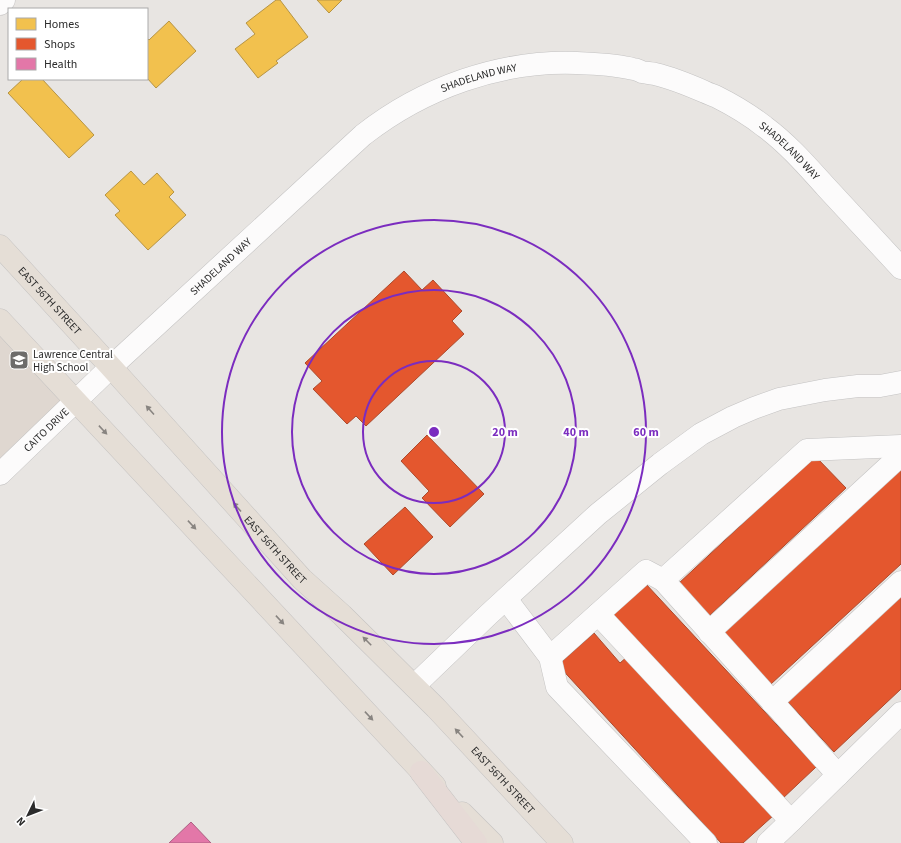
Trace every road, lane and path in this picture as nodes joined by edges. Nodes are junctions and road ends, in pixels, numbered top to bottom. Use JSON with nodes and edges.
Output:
{"nodes":[{"id":1,"x":4,"y":0,"type":"edge"},
{"id":2,"x":0,"y":4,"type":"edge"},
{"id":3,"x":0,"y":246,"type":"edge"},
{"id":4,"x":901,"y":268,"type":"edge"},
{"id":5,"x":0,"y":320,"type":"edge"},
{"id":6,"x":111,"y":367,"type":"junction"},
{"id":7,"x":901,"y":382,"type":"edge"},
{"id":8,"x":93,"y":386,"type":"joint"},
{"id":9,"x":76,"y":401,"type":"junction"},
{"id":10,"x":901,"y":446,"type":"edge"},
{"id":11,"x":901,"y":455,"type":"edge"},
{"id":12,"x":0,"y":474,"type":"edge"},
{"id":13,"x":662,"y":580,"type":"junction"},
{"id":14,"x":901,"y":582,"type":"edge"},
{"id":15,"x":506,"y":599,"type":"junction"},
{"id":16,"x":598,"y":614,"type":"junction"},
{"id":17,"x":709,"y":632,"type":"junction"},
{"id":18,"x":550,"y":657,"type":"junction"},
{"id":19,"x":414,"y":686,"type":"junction"},
{"id":20,"x":772,"y":702,"type":"junction"},
{"id":21,"x":901,"y":713,"type":"edge"},
{"id":22,"x":421,"y":772,"type":"junction"},
{"id":23,"x":838,"y":775,"type":"junction"},
{"id":24,"x":791,"y":821,"type":"junction"},
{"id":25,"x":476,"y":843,"type":"edge"},
{"id":26,"x":492,"y":843,"type":"edge"},
{"id":27,"x":562,"y":843,"type":"edge"},
{"id":28,"x":706,"y":843,"type":"edge"},
{"id":29,"x":768,"y":843,"type":"edge"}],
"edges":[{"from":1,"to":2,"type":"street"},
{"from":3,"to":6,"type":"main road","name":"EAST 56TH STREET"},
{"from":4,"to":6,"type":"street","name":"SHADELAND WAY"},
{"from":5,"to":9,"type":"main road"},
{"from":6,"to":8,"type":"street","name":"SHADELAND WAY"},
{"from":19,"to":6,"type":"main road","name":"EAST 56TH STREET","one_way":true},
{"from":7,"to":15,"type":"street"},
{"from":8,"to":9,"type":"street","name":"CAITO DRIVE"},
{"from":9,"to":12,"type":"street","name":"CAITO DRIVE"},
{"from":9,"to":22,"type":"main road","one_way":true},
{"from":10,"to":13,"type":"street"},
{"from":11,"to":17,"type":"street"},
{"from":13,"to":16,"type":"street"},
{"from":13,"to":17,"type":"street"},
{"from":14,"to":20,"type":"street"},
{"from":15,"to":18,"type":"street"},
{"from":15,"to":19,"type":"street"},
{"from":16,"to":18,"type":"street"},
{"from":16,"to":24,"type":"street"},
{"from":17,"to":20,"type":"street"},
{"from":18,"to":28,"type":"street"},
{"from":27,"to":19,"type":"main road","name":"EAST 56TH STREET","one_way":true},
{"from":20,"to":23,"type":"street"},
{"from":21,"to":23,"type":"street"},
{"from":22,"to":25,"type":"highway"},
{"from":22,"to":26,"type":"main road"},
{"from":23,"to":24,"type":"street"},
{"from":24,"to":29,"type":"street"}]}
